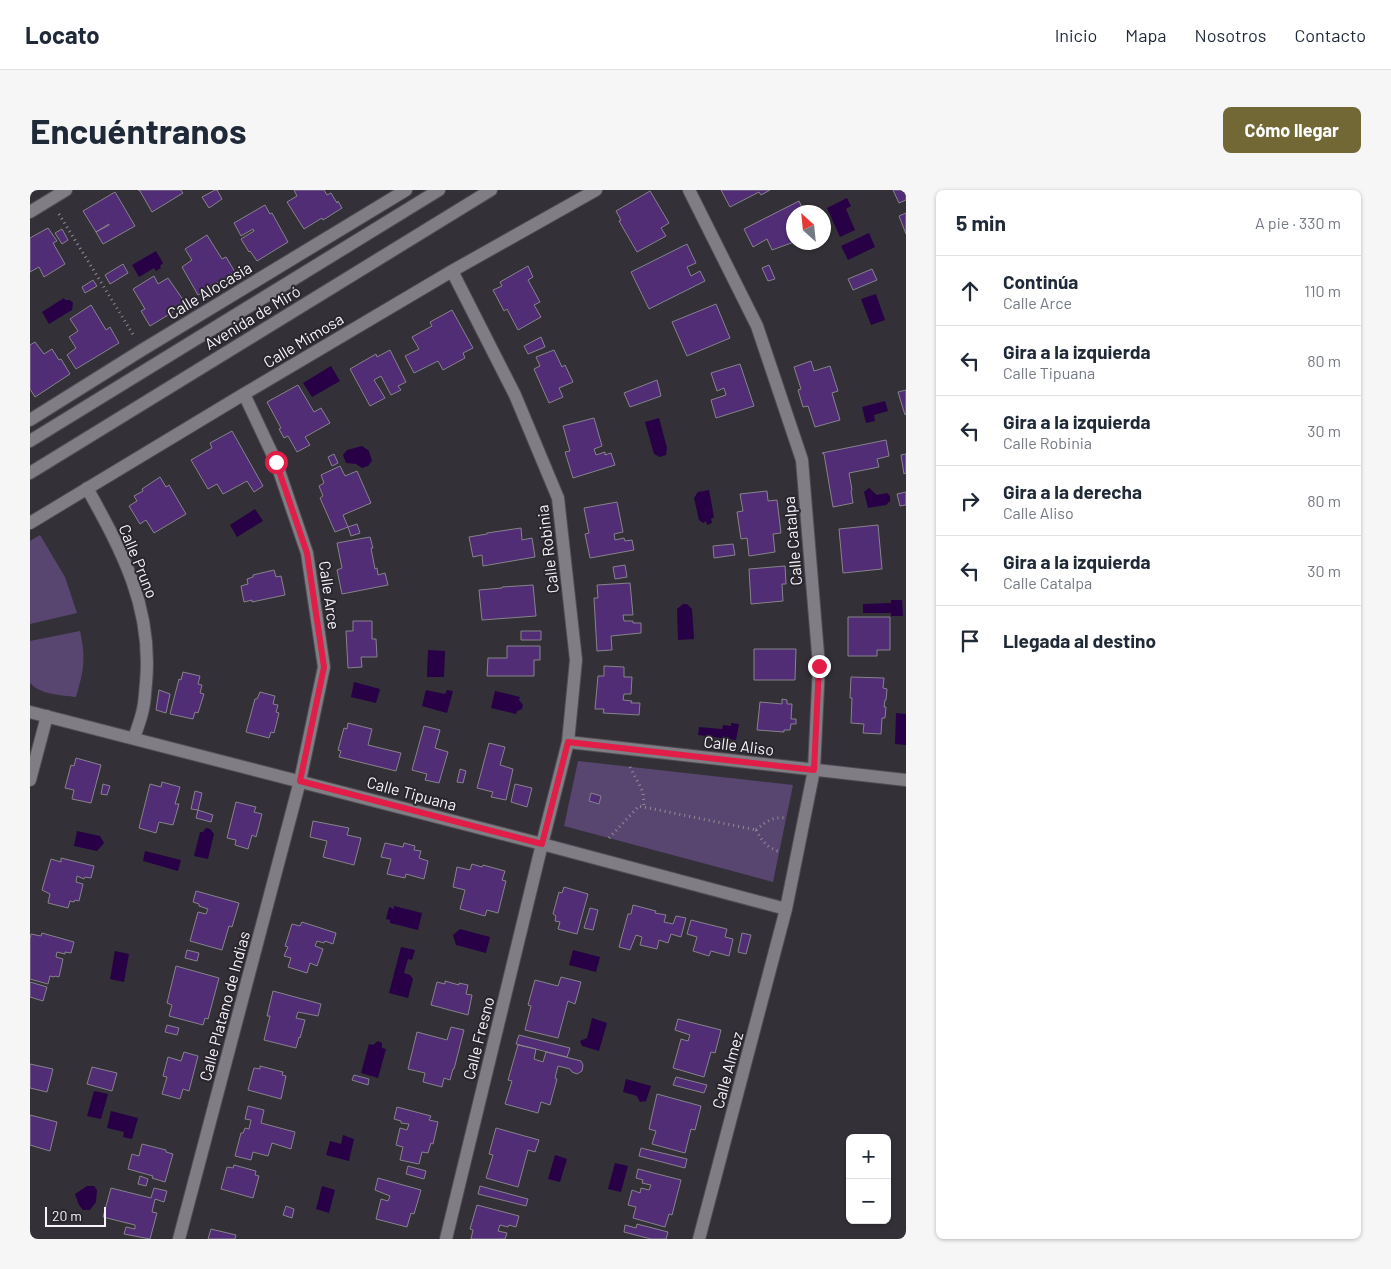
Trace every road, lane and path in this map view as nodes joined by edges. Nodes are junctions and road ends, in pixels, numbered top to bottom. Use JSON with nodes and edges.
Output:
{"nodes":[{"id":1,"x":66,"y":190,"type":"edge"},
{"id":2,"x":406,"y":190,"type":"edge"},
{"id":3,"x":439,"y":190,"type":"edge"},
{"id":4,"x":491,"y":190,"type":"edge"},
{"id":5,"x":596,"y":190,"type":"edge"},
{"id":6,"x":689,"y":190,"type":"edge"},
{"id":7,"x":50,"y":200,"type":"junction"},
{"id":8,"x":30,"y":212,"type":"edge"},
{"id":9,"x":452,"y":270,"type":"junction"},
{"id":10,"x":142,"y":350,"type":"junction"},
{"id":11,"x":244,"y":394,"type":"junction"},
{"id":12,"x":30,"y":420,"type":"edge"},
{"id":13,"x":30,"y":440,"type":"edge"},
{"id":14,"x":30,"y":473,"type":"edge"},
{"id":15,"x":87,"y":488,"type":"junction"},
{"id":16,"x":30,"y":523,"type":"edge"},
{"id":17,"x":30,"y":712,"type":"edge"},
{"id":18,"x":47,"y":716,"type":"junction"},
{"id":19,"x":134,"y":738,"type":"junction"},
{"id":20,"x":568,"y":742,"type":"junction"},
{"id":21,"x":630,"y":767,"type":"dead end"},
{"id":22,"x":814,"y":770,"type":"junction"},
{"id":23,"x":30,"y":780,"type":"edge"},
{"id":24,"x":906,"y":780,"type":"edge"},
{"id":25,"x":300,"y":781,"type":"junction"},
{"id":26,"x":644,"y":807,"type":"junction"},
{"id":27,"x":786,"y":818,"type":"dead end"},
{"id":28,"x":756,"y":830,"type":"junction"},
{"id":29,"x":608,"y":838,"type":"dead end"},
{"id":30,"x":542,"y":844,"type":"junction"},
{"id":31,"x":780,"y":852,"type":"dead end"},
{"id":32,"x":786,"y":909,"type":"junction"},
{"id":33,"x":179,"y":1239,"type":"edge"},
{"id":34,"x":446,"y":1239,"type":"edge"},
{"id":35,"x":699,"y":1239,"type":"edge"}],
"edges":[{"from":1,"to":7,"type":"street"},
{"from":2,"to":10,"type":"street","name":"Calle Alocasia"},
{"from":3,"to":13,"type":"street","name":"Avenida de Miró"},
{"from":4,"to":14,"type":"street","name":"Avenida de Miró"},
{"from":5,"to":9,"type":"street","name":"Calle Mimosa"},
{"from":6,"to":22,"type":"street","name":"Calle Catalpa"},
{"from":7,"to":8,"type":"street"},
{"from":7,"to":10,"type":"path"},
{"from":9,"to":11,"type":"street","name":"Calle Mimosa"},
{"from":9,"to":20,"type":"street","name":"Calle Robinia"},
{"from":10,"to":12,"type":"street","name":"Calle Alocasia"},
{"from":11,"to":15,"type":"street","name":"Calle Mimosa"},
{"from":11,"to":25,"type":"street","name":"Calle Arce"},
{"from":15,"to":16,"type":"street","name":"Calle Mimosa"},
{"from":15,"to":19,"type":"street","name":"Calle Pruno"},
{"from":17,"to":18,"type":"street","name":"Calle Tipuana"},
{"from":18,"to":19,"type":"street","name":"Calle Tipuana"},
{"from":18,"to":23,"type":"street"},
{"from":19,"to":25,"type":"street","name":"Calle Tipuana"},
{"from":20,"to":22,"type":"street","name":"Calle Aliso"},
{"from":20,"to":30,"type":"street","name":"Calle Robinia"},
{"from":21,"to":26,"type":"path"},
{"from":22,"to":24,"type":"street","name":"Calle Aliso"},
{"from":22,"to":32,"type":"street","name":"Calle Catalpa"},
{"from":25,"to":30,"type":"street","name":"Calle Tipuana"},
{"from":25,"to":33,"type":"street","name":"Calle Platano de Indias"},
{"from":26,"to":28,"type":"path"},
{"from":26,"to":29,"type":"path"},
{"from":27,"to":28,"type":"path"},
{"from":28,"to":31,"type":"path"},
{"from":30,"to":32,"type":"street","name":"Calle Tipuana"},
{"from":30,"to":34,"type":"street","name":"Calle Fresno"},
{"from":32,"to":35,"type":"street","name":"Calle Almez"}]}
